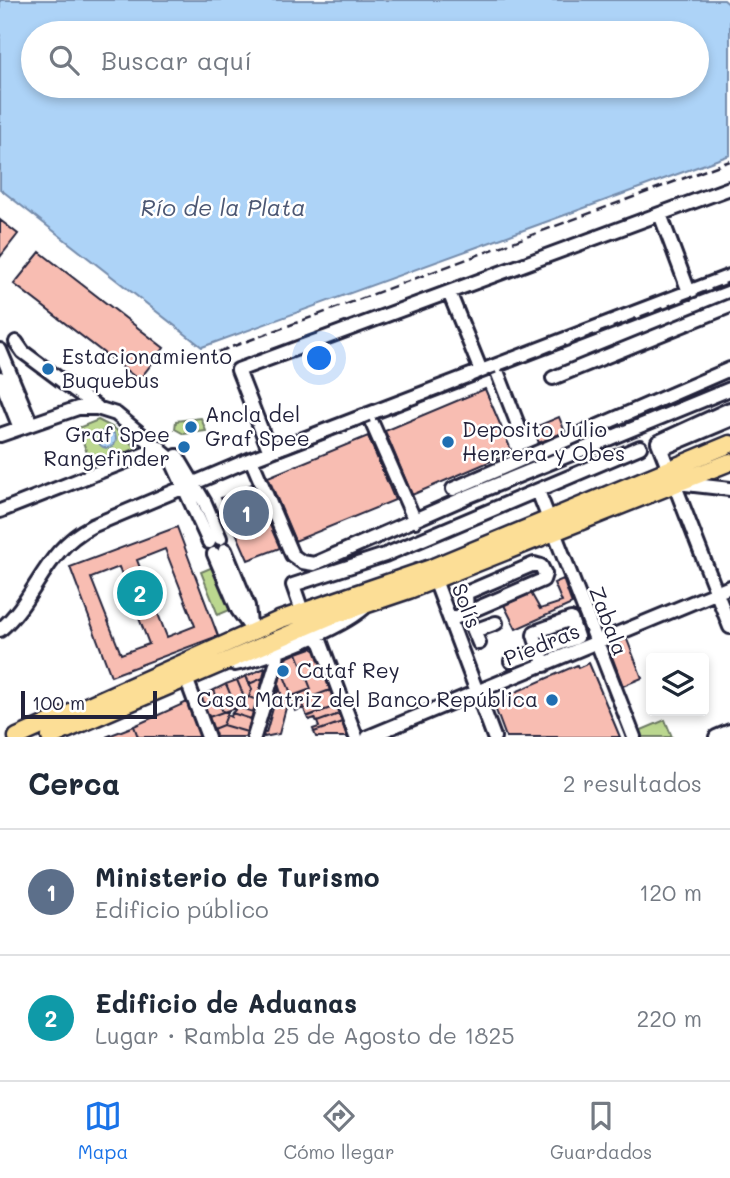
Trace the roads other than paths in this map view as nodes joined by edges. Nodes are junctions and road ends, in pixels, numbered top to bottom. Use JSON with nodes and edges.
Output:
{"nodes":[{"id":1,"x":730,"y":188,"type":"edge"},
{"id":2,"x":660,"y":214,"type":"junction"},
{"id":3,"x":730,"y":276,"type":"edge"},
{"id":4,"x":449,"y":292,"type":"junction"},
{"id":5,"x":690,"y":292,"type":"junction"},
{"id":6,"x":730,"y":306,"type":"edge"},
{"id":7,"x":16,"y":342,"type":"dead end"},
{"id":8,"x":0,"y":350,"type":"edge"},
{"id":9,"x":495,"y":366,"type":"junction"},
{"id":10,"x":730,"y":369,"type":"edge"},
{"id":11,"x":481,"y":371,"type":"junction"},
{"id":12,"x":0,"y":378,"type":"edge"},
{"id":13,"x":553,"y":378,"type":"dead end"},
{"id":14,"x":730,"y":389,"type":"edge"},
{"id":15,"x":6,"y":406,"type":"edge"},
{"id":16,"x":97,"y":408,"type":"junction"},
{"id":17,"x":730,"y":409,"type":"edge"},
{"id":18,"x":368,"y":414,"type":"junction"},
{"id":19,"x":730,"y":420,"type":"edge"},
{"id":20,"x":518,"y":425,"type":"dead end"},
{"id":21,"x":26,"y":426,"type":"junction"},
{"id":22,"x":0,"y":435,"type":"edge"},
{"id":23,"x":730,"y":444,"type":"edge"},
{"id":24,"x":640,"y":447,"type":"dead end"},
{"id":25,"x":160,"y":448,"type":"junction"},
{"id":26,"x":661,"y":449,"type":"junction"},
{"id":27,"x":270,"y":452,"type":"junction"},
{"id":28,"x":251,"y":459,"type":"junction"},
{"id":29,"x":730,"y":462,"type":"edge"},
{"id":30,"x":671,"y":476,"type":"junction"},
{"id":31,"x":189,"y":485,"type":"junction"},
{"id":32,"x":453,"y":489,"type":"dead end"},
{"id":33,"x":730,"y":489,"type":"edge"},
{"id":34,"x":538,"y":491,"type":"junction"},
{"id":35,"x":0,"y":511,"type":"edge"},
{"id":36,"x":415,"y":521,"type":"junction"},
{"id":37,"x":551,"y":526,"type":"junction"},
{"id":38,"x":433,"y":574,"type":"junction"},
{"id":39,"x":730,"y":587,"type":"edge"},
{"id":40,"x":717,"y":593,"type":"junction"},
{"id":41,"x":369,"y":603,"type":"junction"},
{"id":42,"x":302,"y":611,"type":"junction"},
{"id":43,"x":467,"y":614,"type":"junction"},
{"id":44,"x":450,"y":620,"type":"junction"},
{"id":45,"x":496,"y":623,"type":"dead end"},
{"id":46,"x":252,"y":627,"type":"junction"},
{"id":47,"x":730,"y":627,"type":"edge"},
{"id":48,"x":0,"y":630,"type":"edge"},
{"id":49,"x":316,"y":636,"type":"junction"},
{"id":50,"x":595,"y":644,"type":"junction"},
{"id":51,"x":276,"y":645,"type":"junction"},
{"id":52,"x":511,"y":661,"type":"dead end"},
{"id":53,"x":544,"y":664,"type":"junction"},
{"id":54,"x":186,"y":678,"type":"junction"},
{"id":55,"x":161,"y":688,"type":"junction"},
{"id":56,"x":477,"y":691,"type":"junction"},
{"id":57,"x":70,"y":727,"type":"edge"},
{"id":58,"x":730,"y":732,"type":"edge"},
{"id":59,"x":17,"y":737,"type":"edge"},
{"id":60,"x":50,"y":737,"type":"edge"},
{"id":61,"x":208,"y":737,"type":"edge"},
{"id":62,"x":254,"y":737,"type":"edge"},
{"id":63,"x":356,"y":737,"type":"edge"},
{"id":64,"x":368,"y":737,"type":"edge"},
{"id":65,"x":494,"y":737,"type":"edge"},
{"id":66,"x":634,"y":737,"type":"edge"},
{"id":67,"x":716,"y":737,"type":"edge"}],
"edges":[{"from":1,"to":2,"type":"street"},
{"from":2,"to":4,"type":"street"},
{"from":2,"to":5,"type":"street"},
{"from":3,"to":5,"type":"street"},
{"from":4,"to":11,"type":"street"},
{"from":4,"to":27,"type":"street"},
{"from":5,"to":9,"type":"street"},
{"from":6,"to":13,"type":"street"},
{"from":7,"to":16,"type":"street"},
{"from":8,"to":21,"type":"street"},
{"from":9,"to":11,"type":"street"},
{"from":9,"to":20,"type":"street"},
{"from":10,"to":32,"type":"street"},
{"from":11,"to":18,"type":"street"},
{"from":12,"to":15,"type":"street"},
{"from":14,"to":36,"type":"street"},
{"from":15,"to":21,"type":"street"},
{"from":16,"to":21,"type":"street"},
{"from":16,"to":25,"type":"street"},
{"from":17,"to":26,"type":"street"},
{"from":18,"to":27,"type":"street"},
{"from":18,"to":36,"type":"street"},
{"from":19,"to":26,"type":"street"},
{"from":21,"to":22,"type":"street"},
{"from":23,"to":30,"type":"main road"},
{"from":24,"to":34,"type":"street"},
{"from":25,"to":31,"type":"street"},
{"from":25,"to":35,"type":"street"},
{"from":26,"to":30,"type":"street"},
{"from":27,"to":28,"type":"street"},
{"from":28,"to":31,"type":"street"},
{"from":28,"to":36,"type":"street"},
{"from":29,"to":30,"type":"main road"},
{"from":30,"to":33,"type":"street"},
{"from":30,"to":37,"type":"main road"},
{"from":30,"to":40,"type":"street"},
{"from":31,"to":46,"type":"street"},
{"from":31,"to":48,"type":"street"},
{"from":34,"to":37,"type":"street","name":"Zabala"},
{"from":34,"to":42,"type":"street"},
{"from":37,"to":38,"type":"main road"},
{"from":37,"to":50,"type":"street","name":"Zabala"},
{"from":38,"to":41,"type":"main road"},
{"from":38,"to":42,"type":"main road"},
{"from":38,"to":44,"type":"street","name":"Solís"},
{"from":39,"to":40,"type":"street","name":"Piedras"},
{"from":40,"to":47,"type":"street"},
{"from":40,"to":50,"type":"street","name":"Piedras"},
{"from":41,"to":49,"type":"street"},
{"from":41,"to":51,"type":"main road"},
{"from":42,"to":46,"type":"main road"},
{"from":43,"to":43,"type":"street"},
{"from":43,"to":44,"type":"street"},
{"from":43,"to":45,"type":"street"},
{"from":44,"to":56,"type":"street","name":"Solís"},
{"from":46,"to":51,"type":"street"},
{"from":46,"to":55,"type":"street"},
{"from":46,"to":57,"type":"main road"},
{"from":49,"to":51,"type":"street"},
{"from":49,"to":63,"type":"street"},
{"from":50,"to":53,"type":"street","name":"Piedras"},
{"from":50,"to":66,"type":"street","name":"Zabala"},
{"from":51,"to":54,"type":"main road"},
{"from":51,"to":62,"type":"street"},
{"from":52,"to":53,"type":"street"},
{"from":53,"to":56,"type":"street","name":"Piedras"},
{"from":54,"to":55,"type":"main road"},
{"from":54,"to":61,"type":"street"},
{"from":55,"to":57,"type":"main road"},
{"from":56,"to":64,"type":"street","name":"Piedras"},
{"from":56,"to":65,"type":"street","name":"Solís"},
{"from":57,"to":59,"type":"main road"},
{"from":57,"to":60,"type":"main road"},
{"from":58,"to":67,"type":"street"}]}
